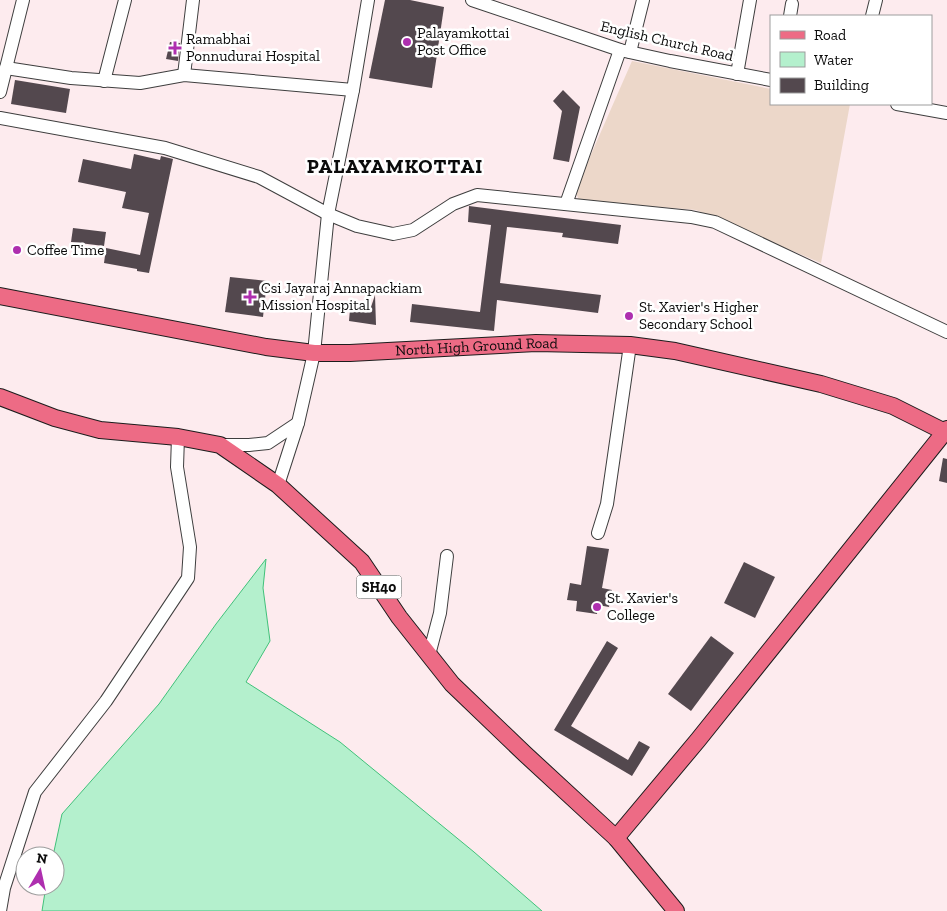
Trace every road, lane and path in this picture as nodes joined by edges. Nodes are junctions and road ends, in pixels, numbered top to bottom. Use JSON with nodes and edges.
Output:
{"nodes":[{"id":1,"x":23,"y":0,"type":"edge"},
{"id":2,"x":125,"y":0,"type":"edge"},
{"id":3,"x":193,"y":0,"type":"edge"},
{"id":4,"x":368,"y":0,"type":"edge"},
{"id":5,"x":472,"y":0,"type":"edge"},
{"id":6,"x":642,"y":0,"type":"edge"},
{"id":7,"x":750,"y":0,"type":"edge"},
{"id":8,"x":876,"y":0,"type":"edge"},
{"id":9,"x":872,"y":15,"type":"edge"},
{"id":10,"x":625,"y":51,"type":"junction"},
{"id":11,"x":6,"y":68,"type":"junction"},
{"id":12,"x":737,"y":74,"type":"junction"},
{"id":13,"x":184,"y":75,"type":"junction"},
{"id":14,"x":770,"y":80,"type":"edge"},
{"id":15,"x":104,"y":81,"type":"junction"},
{"id":16,"x":353,"y":90,"type":"junction"},
{"id":17,"x":0,"y":92,"type":"edge"},
{"id":18,"x":903,"y":105,"type":"edge"},
{"id":19,"x":947,"y":113,"type":"edge"},
{"id":20,"x":0,"y":118,"type":"edge"},
{"id":21,"x":566,"y":204,"type":"junction"},
{"id":22,"x":328,"y":214,"type":"junction"},
{"id":23,"x":0,"y":296,"type":"edge"},
{"id":24,"x":947,"y":332,"type":"edge"},
{"id":25,"x":630,"y":345,"type":"junction"},
{"id":26,"x":314,"y":353,"type":"junction"},
{"id":27,"x":0,"y":397,"type":"edge"},
{"id":28,"x":298,"y":423,"type":"junction"},
{"id":29,"x":946,"y":432,"type":"edge"},
{"id":30,"x":178,"y":437,"type":"junction"},
{"id":31,"x":220,"y":445,"type":"junction"},
{"id":32,"x":278,"y":485,"type":"junction"},
{"id":33,"x":598,"y":532,"type":"dead end"},
{"id":34,"x":447,"y":556,"type":"dead end"},
{"id":35,"x":429,"y":655,"type":"junction"},
{"id":36,"x":616,"y":838,"type":"junction"},
{"id":37,"x":2,"y":888,"type":"edge"},
{"id":38,"x":0,"y":911,"type":"edge"},
{"id":39,"x":676,"y":911,"type":"edge"}],
"edges":[{"from":1,"to":11,"type":"street"},
{"from":2,"to":15,"type":"street"},
{"from":3,"to":13,"type":"street"},
{"from":4,"to":16,"type":"street"},
{"from":5,"to":10,"type":"street","name":"English Church Road"},
{"from":6,"to":10,"type":"street"},
{"from":7,"to":12,"type":"street"},
{"from":8,"to":9,"type":"street"},
{"from":10,"to":12,"type":"street","name":"English Church Road"},
{"from":10,"to":21,"type":"street"},
{"from":11,"to":15,"type":"street"},
{"from":11,"to":17,"type":"street"},
{"from":12,"to":14,"type":"street","name":"English Church Road"},
{"from":13,"to":15,"type":"street"},
{"from":13,"to":16,"type":"street"},
{"from":16,"to":22,"type":"street"},
{"from":18,"to":19,"type":"street"},
{"from":20,"to":22,"type":"street"},
{"from":21,"to":22,"type":"street"},
{"from":21,"to":24,"type":"street"},
{"from":22,"to":26,"type":"street"},
{"from":23,"to":26,"type":"main road","name":"North High Ground Road"},
{"from":25,"to":26,"type":"main road","name":"North High Ground Road"},
{"from":25,"to":29,"type":"main road","name":"North High Ground Road"},
{"from":25,"to":33,"type":"street"},
{"from":26,"to":28,"type":"street"},
{"from":27,"to":30,"type":"main road","number":"SH40"},
{"from":28,"to":31,"type":"street"},
{"from":28,"to":32,"type":"street"},
{"from":29,"to":36,"type":"main road"},
{"from":30,"to":31,"type":"main road","number":"SH40"},
{"from":30,"to":37,"type":"street"},
{"from":31,"to":32,"type":"main road","number":"SH40"},
{"from":32,"to":35,"type":"main road","number":"SH40"},
{"from":34,"to":35,"type":"street"},
{"from":35,"to":36,"type":"main road","number":"SH40"},
{"from":36,"to":39,"type":"main road","number":"SH40"},
{"from":37,"to":38,"type":"street"}]}
